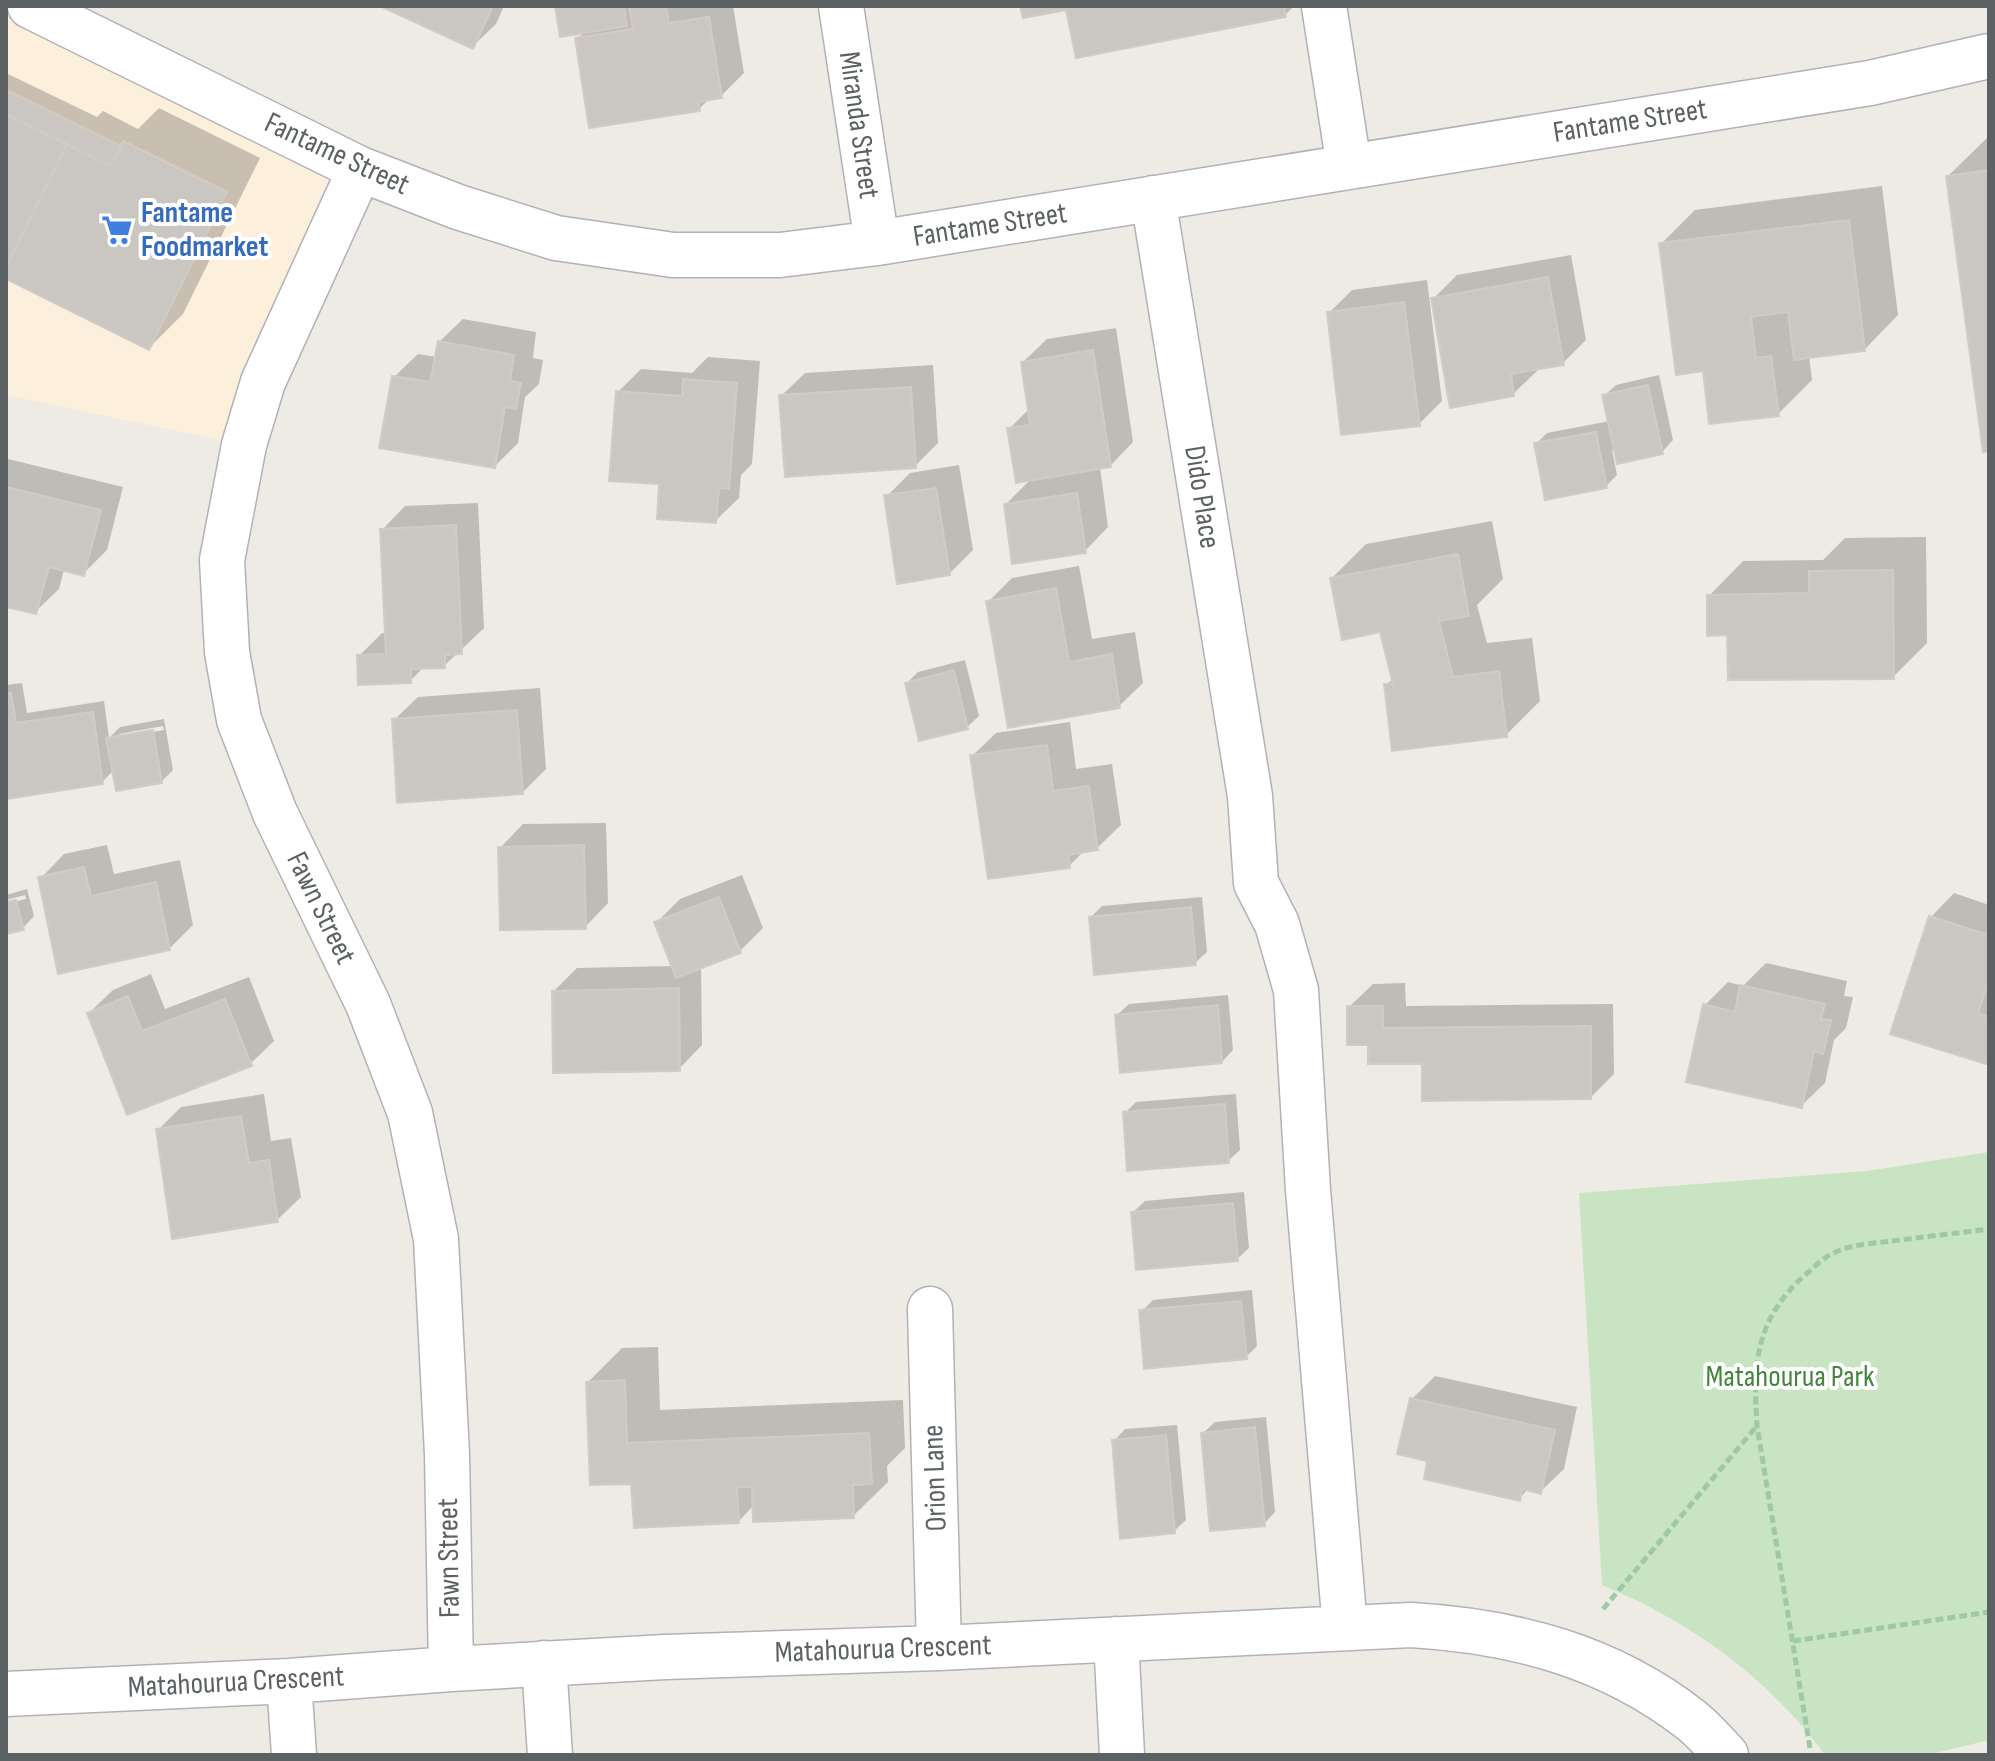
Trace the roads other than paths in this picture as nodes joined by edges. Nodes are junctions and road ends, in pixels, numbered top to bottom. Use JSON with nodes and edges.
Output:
{"nodes":[{"id":1,"x":30,"y":6,"type":"edge"},
{"id":2,"x":841,"y":6,"type":"edge"},
{"id":3,"x":1324,"y":6,"type":"edge"},
{"id":4,"x":1989,"y":56,"type":"edge"},
{"id":5,"x":1349,"y":166,"type":"junction"},
{"id":6,"x":360,"y":169,"type":"junction"},
{"id":7,"x":1153,"y":198,"type":"junction"},
{"id":8,"x":877,"y":243,"type":"junction"},
{"id":9,"x":930,"y":1309,"type":"dead end"},
{"id":10,"x":1345,"y":1628,"type":"junction"},
{"id":11,"x":1116,"y":1639,"type":"junction"},
{"id":12,"x":939,"y":1648,"type":"junction"},
{"id":13,"x":544,"y":1663,"type":"junction"},
{"id":14,"x":451,"y":1669,"type":"junction"},
{"id":15,"x":289,"y":1681,"type":"junction"},
{"id":16,"x":6,"y":1694,"type":"edge"},
{"id":17,"x":294,"y":1755,"type":"edge"},
{"id":18,"x":550,"y":1755,"type":"edge"},
{"id":19,"x":1122,"y":1755,"type":"edge"},
{"id":20,"x":1726,"y":1755,"type":"edge"}],
"edges":[{"from":1,"to":6,"type":"street","name":"Fantame Street"},
{"from":2,"to":8,"type":"street","name":"Miranda Street"},
{"from":3,"to":5,"type":"street"},
{"from":4,"to":5,"type":"street","name":"Fantame Street"},
{"from":5,"to":7,"type":"street","name":"Fantame Street"},
{"from":6,"to":8,"type":"street","name":"Fantame Street"},
{"from":6,"to":14,"type":"street","name":"Fawn Street"},
{"from":7,"to":8,"type":"street","name":"Fantame Street"},
{"from":7,"to":10,"type":"street","name":"Dido Place"},
{"from":9,"to":12,"type":"street","name":"Orion Lane"},
{"from":10,"to":11,"type":"street","name":"Matahourua Crescent"},
{"from":10,"to":20,"type":"street","name":"Matahourua Crescent"},
{"from":11,"to":12,"type":"street","name":"Matahourua Crescent"},
{"from":11,"to":19,"type":"street"},
{"from":12,"to":13,"type":"street","name":"Matahourua Crescent"},
{"from":13,"to":14,"type":"street","name":"Matahourua Crescent"},
{"from":13,"to":18,"type":"street"},
{"from":14,"to":15,"type":"street","name":"Matahourua Crescent"},
{"from":15,"to":16,"type":"street","name":"Matahourua Crescent"},
{"from":15,"to":17,"type":"street"}]}
